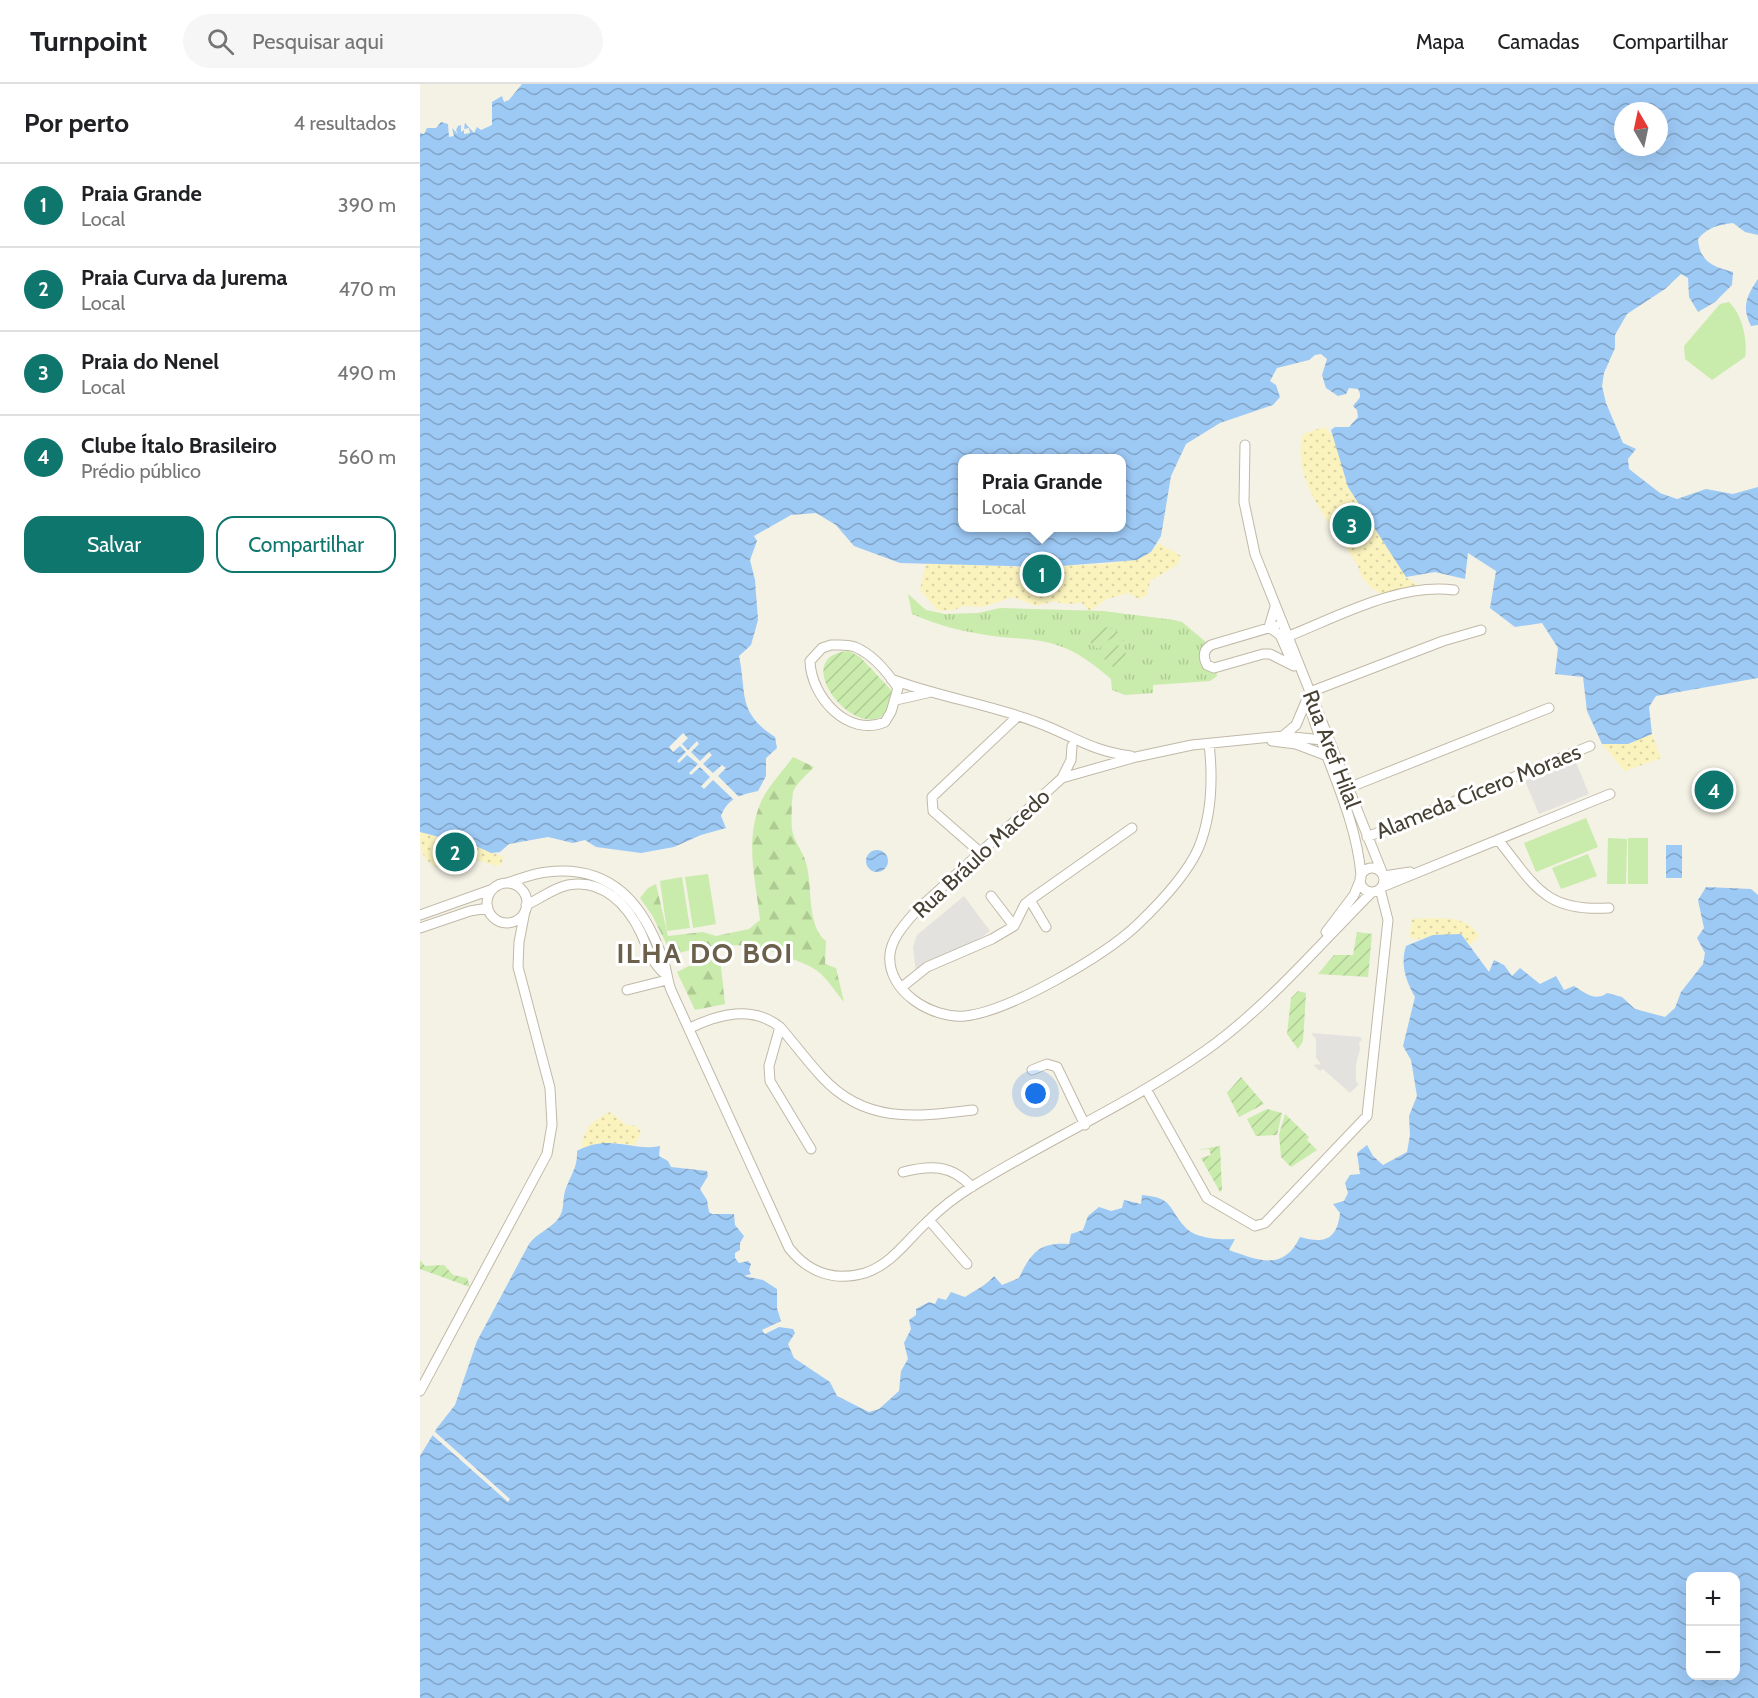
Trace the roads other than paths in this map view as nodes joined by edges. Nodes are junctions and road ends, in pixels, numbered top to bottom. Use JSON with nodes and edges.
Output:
{"nodes":[{"id":1,"x":1245,"y":445,"type":"dead end"},
{"id":2,"x":1454,"y":590,"type":"dead end"},
{"id":3,"x":1275,"y":607,"type":"junction"},
{"id":4,"x":1284,"y":625,"type":"junction"},
{"id":5,"x":1269,"y":627,"type":"junction"},
{"id":6,"x":1481,"y":630,"type":"dead end"},
{"id":7,"x":1289,"y":636,"type":"junction"},
{"id":8,"x":1294,"y":666,"type":"junction"},
{"id":9,"x":891,"y":679,"type":"junction"},
{"id":10,"x":927,"y":693,"type":"junction"},
{"id":11,"x":1309,"y":695,"type":"junction"},
{"id":12,"x":896,"y":700,"type":"junction"},
{"id":13,"x":1550,"y":708,"type":"dead end"},
{"id":14,"x":1018,"y":716,"type":"junction"},
{"id":15,"x":1064,"y":734,"type":"junction"},
{"id":16,"x":1283,"y":736,"type":"junction"},
{"id":17,"x":1264,"y":740,"type":"junction"},
{"id":18,"x":1324,"y":740,"type":"junction"},
{"id":19,"x":1209,"y":744,"type":"junction"},
{"id":20,"x":1072,"y":746,"type":"junction"},
{"id":21,"x":1590,"y":746,"type":"dead end"},
{"id":22,"x":1325,"y":755,"type":"junction"},
{"id":23,"x":1136,"y":757,"type":"junction"},
{"id":24,"x":1119,"y":762,"type":"junction"},
{"id":25,"x":1062,"y":778,"type":"junction"},
{"id":26,"x":1344,"y":790,"type":"junction"},
{"id":27,"x":1610,"y":794,"type":"dead end"},
{"id":28,"x":1132,"y":828,"type":"dead end"},
{"id":29,"x":1366,"y":837,"type":"junction"},
{"id":30,"x":1499,"y":841,"type":"junction"},
{"id":31,"x":981,"y":853,"type":"junction"},
{"id":32,"x":1425,"y":870,"type":"junction"},
{"id":33,"x":1383,"y":874,"type":"junction"},
{"id":34,"x":1361,"y":877,"type":"junction"},
{"id":35,"x":507,"y":883,"type":"junction"},
{"id":36,"x":493,"y":889,"type":"junction"},
{"id":37,"x":1378,"y":890,"type":"junction"},
{"id":38,"x":991,"y":896,"type":"dead end"},
{"id":39,"x":1030,"y":900,"type":"junction"},
{"id":40,"x":488,"y":908,"type":"junction"},
{"id":41,"x":526,"y":908,"type":"junction"},
{"id":42,"x":1609,"y":908,"type":"dead end"},
{"id":43,"x":420,"y":915,"type":"edge"},
{"id":44,"x":1014,"y":926,"type":"junction"},
{"id":45,"x":1046,"y":927,"type":"dead end"},
{"id":46,"x":420,"y":928,"type":"edge"},
{"id":47,"x":1319,"y":944,"type":"junction"},
{"id":48,"x":666,"y":976,"type":"junction"},
{"id":49,"x":902,"y":987,"type":"junction"},
{"id":50,"x":627,"y":990,"type":"dead end"},
{"id":51,"x":780,"y":1027,"type":"junction"},
{"id":52,"x":690,"y":1028,"type":"junction"},
{"id":53,"x":1032,"y":1070,"type":"dead end"},
{"id":54,"x":1146,"y":1089,"type":"junction"},
{"id":55,"x":974,"y":1110,"type":"dead end"},
{"id":56,"x":1085,"y":1125,"type":"junction"},
{"id":57,"x":812,"y":1149,"type":"dead end"},
{"id":58,"x":903,"y":1172,"type":"dead end"},
{"id":59,"x":972,"y":1187,"type":"junction"},
{"id":60,"x":929,"y":1220,"type":"junction"},
{"id":61,"x":967,"y":1264,"type":"dead end"},
{"id":62,"x":420,"y":1391,"type":"edge"}],
"edges":[{"from":1,"to":3,"type":"street","name":"Rua Aref Hilal"},
{"from":2,"to":7,"type":"street"},
{"from":3,"to":4,"type":"street","name":"Rua Aref Hilal"},
{"from":3,"to":5,"type":"street"},
{"from":4,"to":5,"type":"street","name":"Rua Aref Hilal"},
{"from":4,"to":7,"type":"street","name":"Rua Aref Hilal"},
{"from":5,"to":8,"type":"street","name":"Rua Aref Hilal"},
{"from":5,"to":8,"type":"street","name":"Rua Aref Hilal"},
{"from":6,"to":11,"type":"street"},
{"from":7,"to":11,"type":"street","name":"Rua Aref Hilal"},
{"from":8,"to":11,"type":"street","name":"Rua Aref Hilal"},
{"from":9,"to":10,"type":"street"},
{"from":9,"to":12,"type":"street"},
{"from":9,"to":12,"type":"street"},
{"from":10,"to":12,"type":"street"},
{"from":10,"to":14,"type":"street"},
{"from":11,"to":16,"type":"street"},
{"from":11,"to":18,"type":"street","name":"Rua Aref Hilal"},
{"from":13,"to":26,"type":"street"},
{"from":14,"to":15,"type":"street"},
{"from":14,"to":31,"type":"street"},
{"from":15,"to":20,"type":"street"},
{"from":15,"to":23,"type":"street"},
{"from":16,"to":17,"type":"street"},
{"from":16,"to":18,"type":"street"},
{"from":17,"to":19,"type":"street"},
{"from":17,"to":22,"type":"street"},
{"from":18,"to":22,"type":"street","name":"Rua Aref Hilal"},
{"from":18,"to":26,"type":"street","name":"Rua Aref Hilal"},
{"from":19,"to":23,"type":"street"},
{"from":19,"to":49,"type":"street","name":"Rua Bráulo Macedo"},
{"from":20,"to":24,"type":"street"},
{"from":20,"to":25,"type":"street","name":"Rua Bráulo Macedo"},
{"from":21,"to":29,"type":"street","name":"Alameda Cícero Moraes"},
{"from":22,"to":26,"type":"street","name":"Rua Aref Hilal"},
{"from":23,"to":24,"type":"street"},
{"from":24,"to":25,"type":"street"},
{"from":25,"to":31,"type":"street","name":"Rua Bráulo Macedo"},
{"from":26,"to":29,"type":"street","name":"Rua Aref Hilal"},
{"from":26,"to":34,"type":"street","name":"Rua Aref Hilal"},
{"from":27,"to":30,"type":"street"},
{"from":28,"to":39,"type":"street"},
{"from":29,"to":33,"type":"street","name":"Rua Aref Hilal"},
{"from":30,"to":32,"type":"street"},
{"from":30,"to":42,"type":"street"},
{"from":31,"to":49,"type":"street","name":"Rua Bráulo Macedo"},
{"from":32,"to":33,"type":"street"},
{"from":32,"to":37,"type":"street"},
{"from":33,"to":34,"type":"street"},
{"from":33,"to":37,"type":"street"},
{"from":34,"to":37,"type":"street"},
{"from":34,"to":47,"type":"street"},
{"from":35,"to":36,"type":"street"},
{"from":35,"to":41,"type":"street"},
{"from":35,"to":48,"type":"street"},
{"from":36,"to":40,"type":"street"},
{"from":36,"to":43,"type":"street"},
{"from":37,"to":47,"type":"street"},
{"from":37,"to":54,"type":"street"},
{"from":38,"to":44,"type":"street"},
{"from":39,"to":44,"type":"street"},
{"from":39,"to":45,"type":"street"},
{"from":40,"to":41,"type":"street"},
{"from":40,"to":46,"type":"street"},
{"from":41,"to":48,"type":"street"},
{"from":41,"to":62,"type":"street"},
{"from":44,"to":49,"type":"street"},
{"from":47,"to":54,"type":"street"},
{"from":48,"to":50,"type":"street"},
{"from":48,"to":52,"type":"street"},
{"from":51,"to":52,"type":"street"},
{"from":51,"to":55,"type":"street"},
{"from":51,"to":57,"type":"street"},
{"from":52,"to":60,"type":"street"},
{"from":53,"to":56,"type":"street"},
{"from":54,"to":56,"type":"street"},
{"from":56,"to":59,"type":"street"},
{"from":58,"to":59,"type":"street"},
{"from":59,"to":60,"type":"street"},
{"from":60,"to":61,"type":"street"}]}
